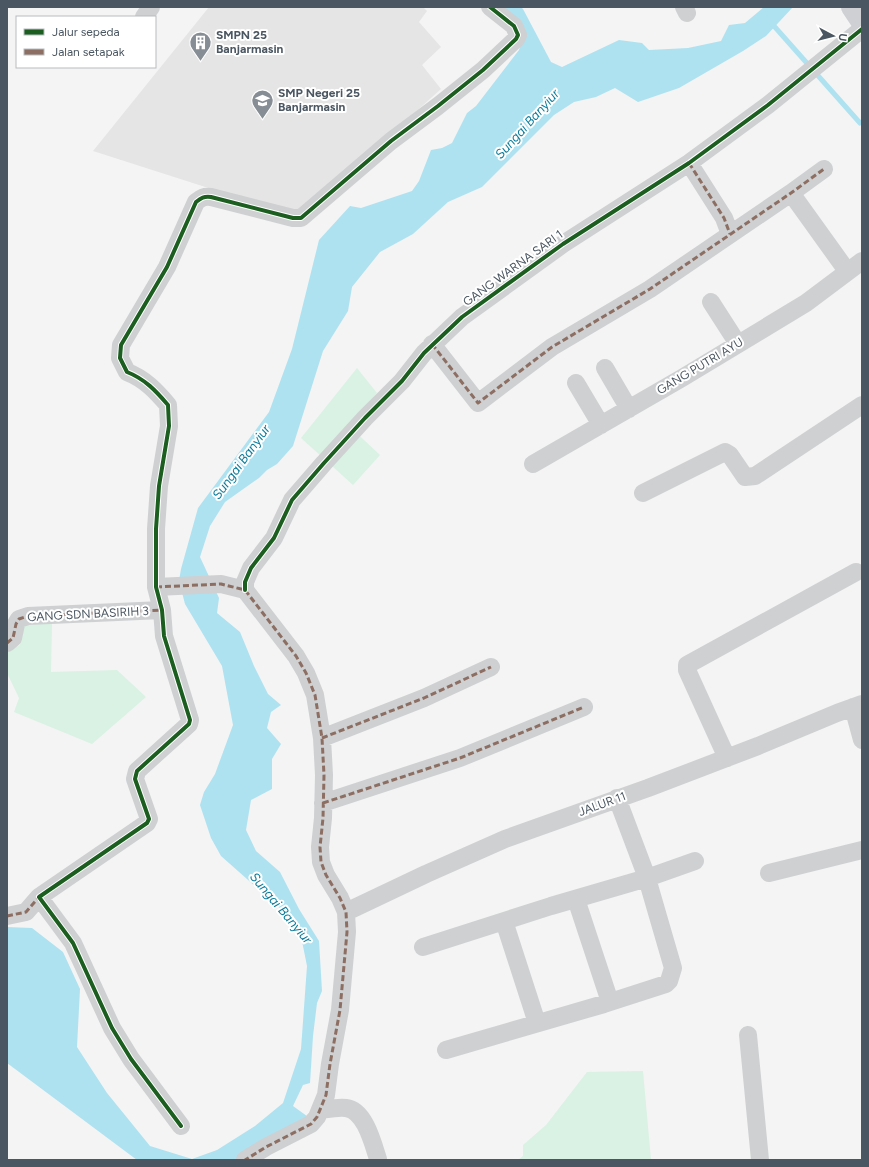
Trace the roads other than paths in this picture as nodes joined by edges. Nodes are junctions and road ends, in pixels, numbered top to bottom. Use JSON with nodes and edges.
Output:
{"nodes":[{"id":1,"x":151,"y":7,"type":"edge"},
{"id":2,"x":490,"y":7,"type":"edge"},
{"id":3,"x":852,"y":7,"type":"edge"},
{"id":4,"x":145,"y":16,"type":"edge"},
{"id":5,"x":862,"y":22,"type":"edge"},
{"id":6,"x":862,"y":29,"type":"edge"},
{"id":7,"x":689,"y":162,"type":"junction"},
{"id":8,"x":824,"y":168,"type":"dead end"},
{"id":9,"x":792,"y":193,"type":"junction"},
{"id":10,"x":730,"y":234,"type":"junction"},
{"id":11,"x":862,"y":260,"type":"edge"},
{"id":12,"x":847,"y":271,"type":"junction"},
{"id":13,"x":711,"y":302,"type":"dead end"},
{"id":14,"x":432,"y":344,"type":"junction"},
{"id":15,"x":738,"y":344,"type":"junction"},
{"id":16,"x":605,"y":368,"type":"dead end"},
{"id":17,"x":576,"y":383,"type":"dead end"},
{"id":18,"x":862,"y":405,"type":"edge"},
{"id":19,"x":629,"y":409,"type":"junction"},
{"id":20,"x":601,"y":425,"type":"junction"},
{"id":21,"x":533,"y":464,"type":"dead end"},
{"id":22,"x":643,"y":493,"type":"dead end"},
{"id":23,"x":856,"y":572,"type":"dead end"},
{"id":24,"x":158,"y":587,"type":"junction"},
{"id":25,"x":245,"y":590,"type":"junction"},
{"id":26,"x":162,"y":610,"type":"junction"},
{"id":27,"x":7,"y":643,"type":"edge"},
{"id":28,"x":491,"y":667,"type":"dead end"},
{"id":29,"x":858,"y":706,"type":"edge"},
{"id":30,"x":584,"y":707,"type":"dead end"},
{"id":31,"x":322,"y":738,"type":"junction"},
{"id":32,"x":862,"y":740,"type":"edge"},
{"id":33,"x":727,"y":758,"type":"junction"},
{"id":34,"x":617,"y":798,"type":"junction"},
{"id":35,"x":323,"y":803,"type":"junction"},
{"id":36,"x":862,"y":850,"type":"edge"},
{"id":37,"x":695,"y":861,"type":"dead end"},
{"id":38,"x":769,"y":873,"type":"dead end"},
{"id":39,"x":647,"y":878,"type":"junction"},
{"id":40,"x":39,"y":897,"type":"junction"},
{"id":41,"x":576,"y":899,"type":"junction"},
{"id":42,"x":346,"y":912,"type":"junction"},
{"id":43,"x":7,"y":916,"type":"edge"},
{"id":44,"x":504,"y":920,"type":"junction"},
{"id":45,"x":423,"y":947,"type":"dead end"},
{"id":46,"x":610,"y":1002,"type":"junction"},
{"id":47,"x":537,"y":1023,"type":"junction"},
{"id":48,"x":748,"y":1035,"type":"dead end"},
{"id":49,"x":446,"y":1050,"type":"dead end"},
{"id":50,"x":321,"y":1110,"type":"junction"},
{"id":51,"x":181,"y":1126,"type":"dead end"},
{"id":52,"x":378,"y":1159,"type":"dead end"},
{"id":53,"x":245,"y":1160,"type":"edge"},
{"id":54,"x":760,"y":1160,"type":"edge"}],
"edges":[{"from":1,"to":4,"type":"street"},
{"from":2,"to":24,"type":"street"},
{"from":3,"to":5,"type":"street"},
{"from":6,"to":7,"type":"street","name":"GANG WARNA SARI 1"},
{"from":7,"to":10,"type":"street"},
{"from":7,"to":14,"type":"street","name":"GANG WARNA SARI 1"},
{"from":8,"to":9,"type":"street"},
{"from":9,"to":10,"type":"street"},
{"from":9,"to":12,"type":"street"},
{"from":10,"to":14,"type":"street"},
{"from":11,"to":12,"type":"street","name":"GANG PUTRI AYU"},
{"from":12,"to":15,"type":"street","name":"GANG PUTRI AYU"},
{"from":13,"to":15,"type":"street"},
{"from":14,"to":25,"type":"street","name":"GANG WARNA SARI 1"},
{"from":15,"to":19,"type":"street","name":"GANG PUTRI AYU"},
{"from":16,"to":19,"type":"street"},
{"from":17,"to":20,"type":"street"},
{"from":18,"to":22,"type":"street"},
{"from":19,"to":20,"type":"street","name":"GANG PUTRI AYU"},
{"from":20,"to":21,"type":"street","name":"GANG PUTRI AYU"},
{"from":23,"to":33,"type":"street"},
{"from":24,"to":25,"type":"street"},
{"from":24,"to":26,"type":"street"},
{"from":25,"to":31,"type":"street"},
{"from":26,"to":27,"type":"street","name":"GANG SDN BASIRIH 3"},
{"from":26,"to":40,"type":"street"},
{"from":28,"to":31,"type":"street"},
{"from":29,"to":32,"type":"street"},
{"from":29,"to":33,"type":"street","name":"JALUR 11"},
{"from":30,"to":35,"type":"street"},
{"from":31,"to":35,"type":"street"},
{"from":33,"to":34,"type":"street","name":"JALUR 11"},
{"from":34,"to":39,"type":"street"},
{"from":34,"to":42,"type":"street","name":"JALUR 11"},
{"from":35,"to":42,"type":"street"},
{"from":36,"to":38,"type":"street"},
{"from":37,"to":39,"type":"street"},
{"from":39,"to":41,"type":"street"},
{"from":39,"to":46,"type":"street"},
{"from":40,"to":43,"type":"street"},
{"from":40,"to":51,"type":"street"},
{"from":41,"to":44,"type":"street"},
{"from":41,"to":46,"type":"street"},
{"from":42,"to":50,"type":"street"},
{"from":44,"to":45,"type":"street"},
{"from":44,"to":47,"type":"street"},
{"from":46,"to":47,"type":"street"},
{"from":47,"to":49,"type":"street"},
{"from":48,"to":54,"type":"street"},
{"from":50,"to":52,"type":"street"},
{"from":50,"to":53,"type":"street"}]}
